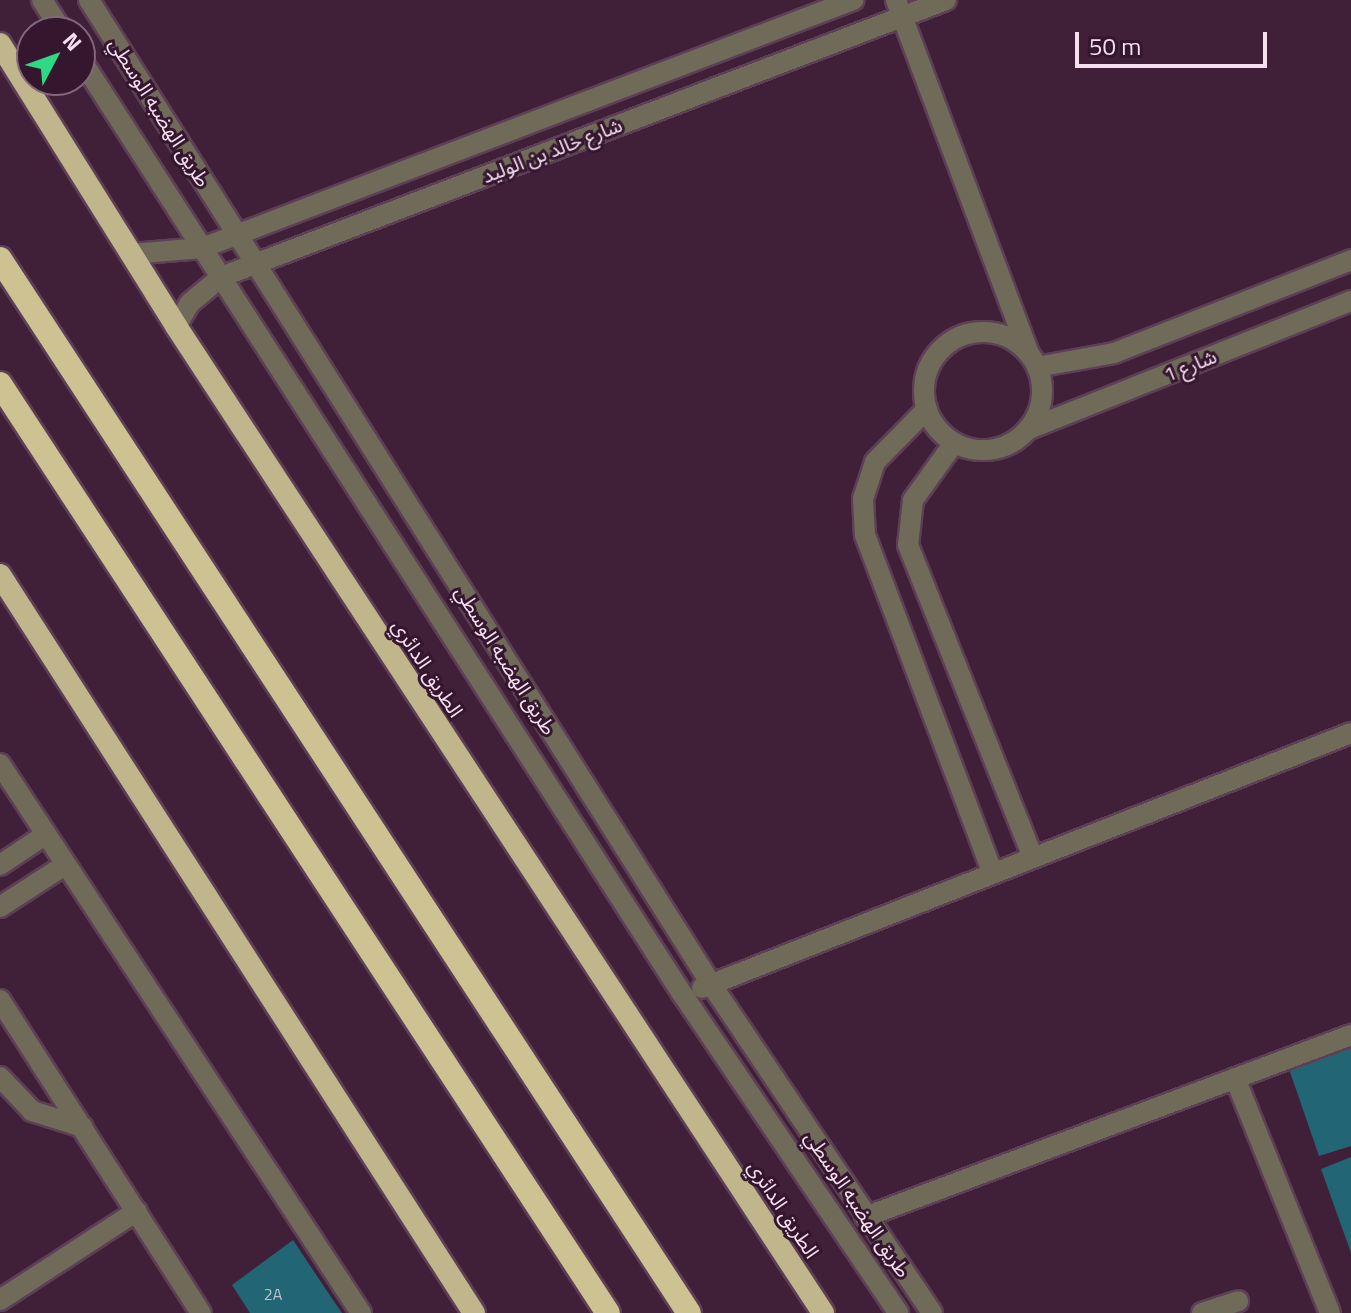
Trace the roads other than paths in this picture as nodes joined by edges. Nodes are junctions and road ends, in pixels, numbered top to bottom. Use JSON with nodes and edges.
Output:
{"nodes":[{"id":1,"x":89,"y":0,"type":"edge"},
{"id":2,"x":853,"y":0,"type":"edge"},
{"id":3,"x":946,"y":0,"type":"edge"},
{"id":4,"x":899,"y":8,"type":"edge"},
{"id":5,"x":0,"y":44,"type":"edge"},
{"id":6,"x":96,"y":83,"type":"edge"},
{"id":7,"x":238,"y":235,"type":"junction"},
{"id":8,"x":202,"y":248,"type":"junction"},
{"id":9,"x":132,"y":254,"type":"junction"},
{"id":10,"x":0,"y":259,"type":"edge"},
{"id":11,"x":1351,"y":260,"type":"edge"},
{"id":12,"x":256,"y":264,"type":"junction"},
{"id":13,"x":221,"y":277,"type":"junction"},
{"id":14,"x":1351,"y":301,"type":"edge"},
{"id":15,"x":176,"y":326,"type":"junction"},
{"id":16,"x":1033,"y":360,"type":"junction"},
{"id":17,"x":0,"y":384,"type":"edge"},
{"id":18,"x":927,"y":409,"type":"junction"},
{"id":19,"x":1029,"y":429,"type":"junction"},
{"id":20,"x":954,"y":443,"type":"junction"},
{"id":21,"x":0,"y":575,"type":"edge"},
{"id":22,"x":1351,"y":733,"type":"edge"},
{"id":23,"x":0,"y":764,"type":"edge"},
{"id":24,"x":45,"y":835,"type":"junction"},
{"id":25,"x":1033,"y":858,"type":"junction"},
{"id":26,"x":0,"y":865,"type":"edge"},
{"id":27,"x":65,"y":865,"type":"junction"},
{"id":28,"x":993,"y":873,"type":"junction"},
{"id":29,"x":0,"y":907,"type":"edge"},
{"id":30,"x":711,"y":984,"type":"junction"},
{"id":31,"x":683,"y":995,"type":"junction"},
{"id":32,"x":0,"y":1000,"type":"edge"},
{"id":33,"x":1351,"y":1035,"type":"edge"},
{"id":34,"x":0,"y":1077,"type":"edge"},
{"id":35,"x":1235,"y":1078,"type":"junction"},
{"id":36,"x":83,"y":1127,"type":"junction"},
{"id":37,"x":137,"y":1211,"type":"junction"},
{"id":38,"x":865,"y":1217,"type":"junction"},
{"id":39,"x":0,"y":1300,"type":"edge"},
{"id":40,"x":1238,"y":1301,"type":"dead end"},
{"id":41,"x":201,"y":1313,"type":"edge"},
{"id":42,"x":361,"y":1313,"type":"edge"},
{"id":43,"x":474,"y":1313,"type":"edge"},
{"id":44,"x":608,"y":1313,"type":"edge"},
{"id":45,"x":689,"y":1313,"type":"edge"},
{"id":46,"x":823,"y":1313,"type":"edge"},
{"id":47,"x":898,"y":1313,"type":"edge"},
{"id":48,"x":932,"y":1313,"type":"edge"},
{"id":49,"x":1202,"y":1313,"type":"edge"},
{"id":50,"x":1330,"y":1313,"type":"edge"}],
"edges":[{"from":1,"to":7,"type":"street","name":"طريق الهضبه الوسطي"},
{"from":2,"to":7,"type":"street","name":"شارع خالد بن الوليد"},
{"from":3,"to":4,"type":"street","name":"شارع خالد بن الوليد"},
{"from":4,"to":12,"type":"street","name":"شارع خالد بن الوليد"},
{"from":4,"to":16,"type":"street"},
{"from":5,"to":9,"type":"highway","name":"الطريق الدائري"},
{"from":6,"to":8,"type":"street","name":"طريق الهضبه الوسطي"},
{"from":7,"to":8,"type":"street","name":"شارع خالد بن الوليد"},
{"from":7,"to":12,"type":"street","name":"طريق الهضبه الوسطي"},
{"from":8,"to":9,"type":"street","name":"شارع خالد بن الوليد"},
{"from":8,"to":13,"type":"street","name":"طريق الهضبه الوسطي"},
{"from":9,"to":15,"type":"highway","name":"الطريق الدائري"},
{"from":10,"to":45,"type":"highway"},
{"from":11,"to":16,"type":"street","name":"شارع 1"},
{"from":12,"to":13,"type":"street","name":"شارع خالد بن الوليد"},
{"from":12,"to":30,"type":"street","name":"طريق الهضبه الوسطي"},
{"from":13,"to":15,"type":"street","name":"شارع خالد بن الوليد"},
{"from":13,"to":31,"type":"street","name":"طريق الهضبه الوسطي"},
{"from":14,"to":19,"type":"street","name":"شارع 1"},
{"from":15,"to":46,"type":"highway","name":"الطريق الدائري"},
{"from":16,"to":18,"type":"street"},
{"from":16,"to":19,"type":"street"},
{"from":17,"to":44,"type":"highway"},
{"from":18,"to":20,"type":"street"},
{"from":18,"to":28,"type":"street"},
{"from":19,"to":20,"type":"street"},
{"from":20,"to":25,"type":"street"},
{"from":21,"to":43,"type":"highway"},
{"from":22,"to":25,"type":"street"},
{"from":23,"to":24,"type":"street"},
{"from":24,"to":26,"type":"street"},
{"from":24,"to":27,"type":"street"},
{"from":25,"to":28,"type":"street"},
{"from":27,"to":29,"type":"street"},
{"from":27,"to":42,"type":"street"},
{"from":28,"to":30,"type":"street"},
{"from":30,"to":31,"type":"street"},
{"from":30,"to":38,"type":"street","name":"طريق الهضبه الوسطي"},
{"from":31,"to":47,"type":"street","name":"طريق الهضبه الوسطي"},
{"from":32,"to":36,"type":"street"},
{"from":33,"to":35,"type":"street"},
{"from":34,"to":36,"type":"street"},
{"from":35,"to":38,"type":"street"},
{"from":35,"to":50,"type":"street"},
{"from":36,"to":37,"type":"street"},
{"from":37,"to":39,"type":"street"},
{"from":37,"to":41,"type":"street"},
{"from":38,"to":48,"type":"street","name":"طريق الهضبه الوسطي"},
{"from":40,"to":49,"type":"street"}]}
